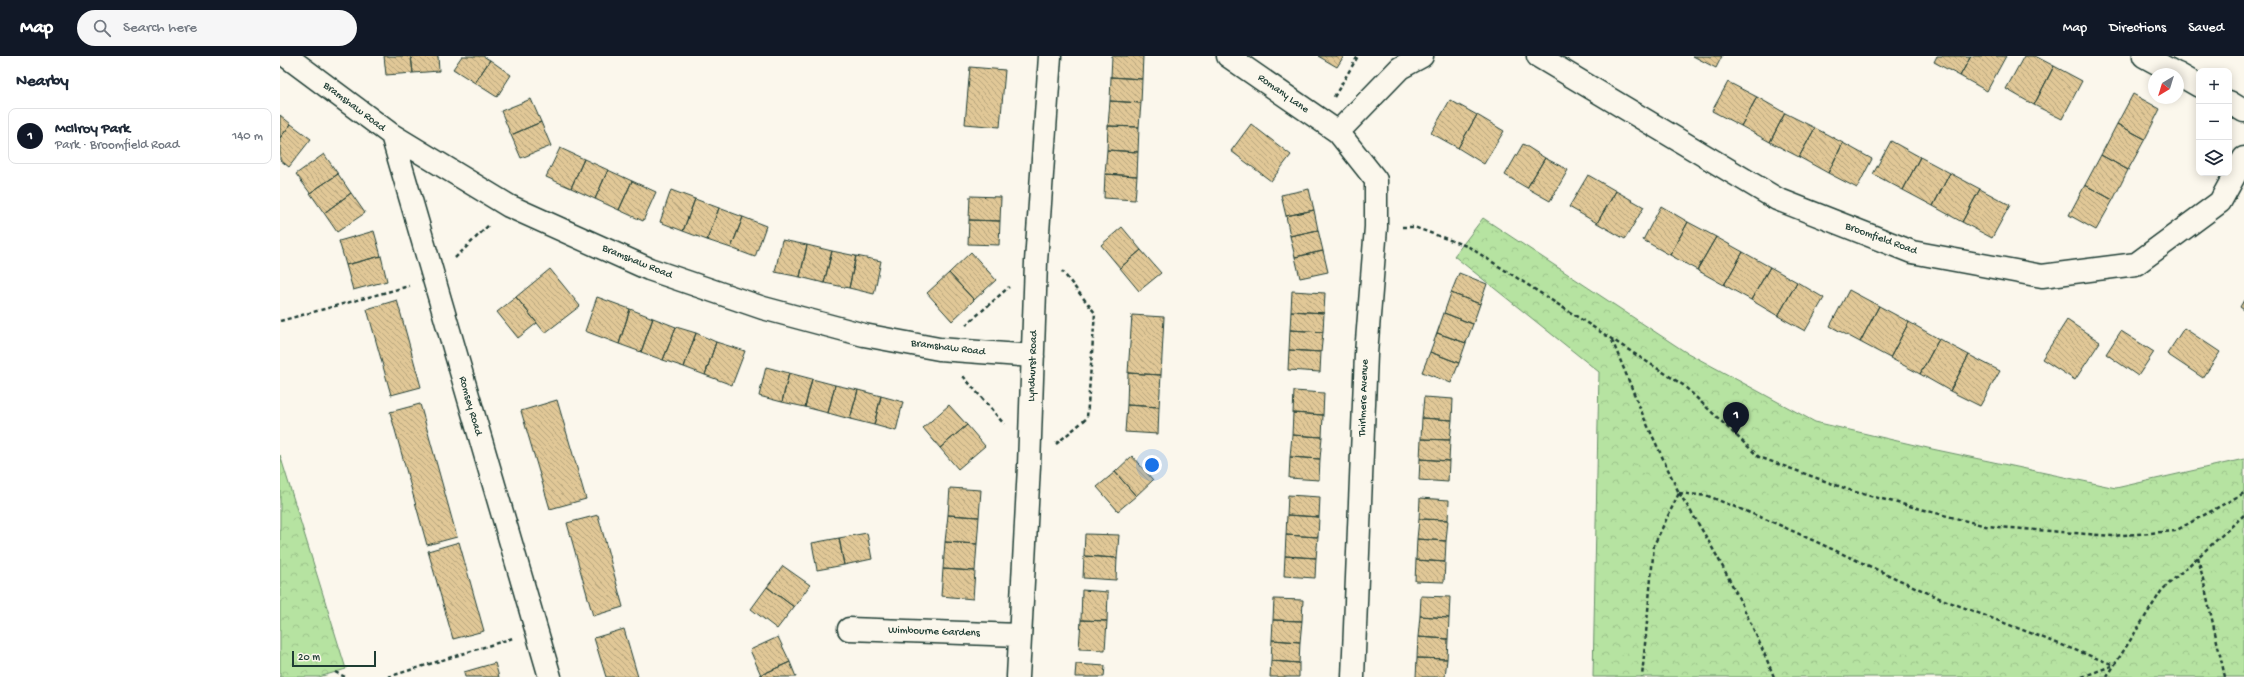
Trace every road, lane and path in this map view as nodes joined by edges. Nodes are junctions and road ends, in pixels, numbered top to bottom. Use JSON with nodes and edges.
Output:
{"nodes":[{"id":1,"x":286,"y":56,"type":"edge"},
{"id":2,"x":1050,"y":56,"type":"edge"},
{"id":3,"x":1228,"y":56,"type":"edge"},
{"id":4,"x":1358,"y":56,"type":"edge"},
{"id":5,"x":1422,"y":56,"type":"edge"},
{"id":6,"x":1538,"y":56,"type":"edge"},
{"id":7,"x":2144,"y":56,"type":"edge"},
{"id":8,"x":2167,"y":68,"type":"edge"},
{"id":9,"x":2184,"y":77,"type":"edge"},
{"id":10,"x":2196,"y":84,"type":"edge"},
{"id":11,"x":2232,"y":104,"type":"edge"},
{"id":12,"x":2244,"y":111,"type":"edge"},
{"id":13,"x":1329,"y":126,"type":"junction"},
{"id":14,"x":392,"y":135,"type":"junction"},
{"id":15,"x":2244,"y":158,"type":"edge"},
{"id":16,"x":509,"y":206,"type":"junction"},
{"id":17,"x":1376,"y":227,"type":"junction"},
{"id":18,"x":1038,"y":240,"type":"junction"},
{"id":19,"x":433,"y":280,"type":"junction"},
{"id":20,"x":280,"y":320,"type":"edge"},
{"id":21,"x":1612,"y":340,"type":"junction"},
{"id":22,"x":1033,"y":356,"type":"junction"},
{"id":23,"x":1029,"y":466,"type":"junction"},
{"id":24,"x":1679,"y":493,"type":"junction"},
{"id":25,"x":2244,"y":493,"type":"edge"},
{"id":26,"x":2244,"y":515,"type":"edge"},
{"id":27,"x":2198,"y":557,"type":"junction"},
{"id":28,"x":849,"y":629,"type":"dead end"},
{"id":29,"x":536,"y":630,"type":"junction"},
{"id":30,"x":1019,"y":635,"type":"junction"},
{"id":31,"x":2114,"y":665,"type":"junction"},
{"id":32,"x":335,"y":672,"type":"dead end"},
{"id":33,"x":344,"y":677,"type":"edge"},
{"id":34,"x":388,"y":677,"type":"edge"},
{"id":35,"x":550,"y":677,"type":"edge"},
{"id":36,"x":1018,"y":677,"type":"edge"},
{"id":37,"x":1353,"y":677,"type":"edge"},
{"id":38,"x":1642,"y":677,"type":"edge"},
{"id":39,"x":1774,"y":677,"type":"edge"},
{"id":40,"x":2082,"y":677,"type":"edge"},
{"id":41,"x":2107,"y":677,"type":"edge"},
{"id":42,"x":2226,"y":677,"type":"edge"}],
"edges":[{"from":1,"to":14,"type":"street","name":"Bramshaw Road"},
{"from":2,"to":18,"type":"street","name":"Lyndhurst Road"},
{"from":3,"to":13,"type":"street","name":"Romany Lane"},
{"from":4,"to":13,"type":"path"},
{"from":5,"to":13,"type":"street"},
{"from":6,"to":15,"type":"street","name":"Broomfield Road"},
{"from":7,"to":8,"type":"street"},
{"from":9,"to":10,"type":"street"},
{"from":11,"to":12,"type":"street"},
{"from":13,"to":17,"type":"street","name":"Thirlmere Avenue"},
{"from":14,"to":16,"type":"street","name":"Bramshaw Road"},
{"from":14,"to":19,"type":"street","name":"Romsey Road"},
{"from":16,"to":19,"type":"path"},
{"from":16,"to":22,"type":"street","name":"Bramshaw Road"},
{"from":17,"to":21,"type":"path"},
{"from":17,"to":37,"type":"street","name":"Thirlmere Avenue"},
{"from":18,"to":22,"type":"street","name":"Lyndhurst Road"},
{"from":18,"to":23,"type":"path"},
{"from":19,"to":20,"type":"path"},
{"from":19,"to":29,"type":"street","name":"Romsey Road"},
{"from":21,"to":24,"type":"path"},
{"from":21,"to":25,"type":"path"},
{"from":22,"to":23,"type":"street","name":"Lyndhurst Road"},
{"from":23,"to":30,"type":"street","name":"Lyndhurst Road"},
{"from":24,"to":31,"type":"path"},
{"from":24,"to":38,"type":"path"},
{"from":24,"to":39,"type":"path"},
{"from":26,"to":27,"type":"path"},
{"from":27,"to":31,"type":"path"},
{"from":27,"to":42,"type":"path"},
{"from":28,"to":30,"type":"street","name":"Wimbourne Gardens"},
{"from":29,"to":34,"type":"path"},
{"from":29,"to":35,"type":"street","name":"Romsey Road"},
{"from":30,"to":36,"type":"street","name":"Lyndhurst Road"},
{"from":31,"to":40,"type":"path"},
{"from":31,"to":41,"type":"path"},
{"from":32,"to":33,"type":"path"}]}
